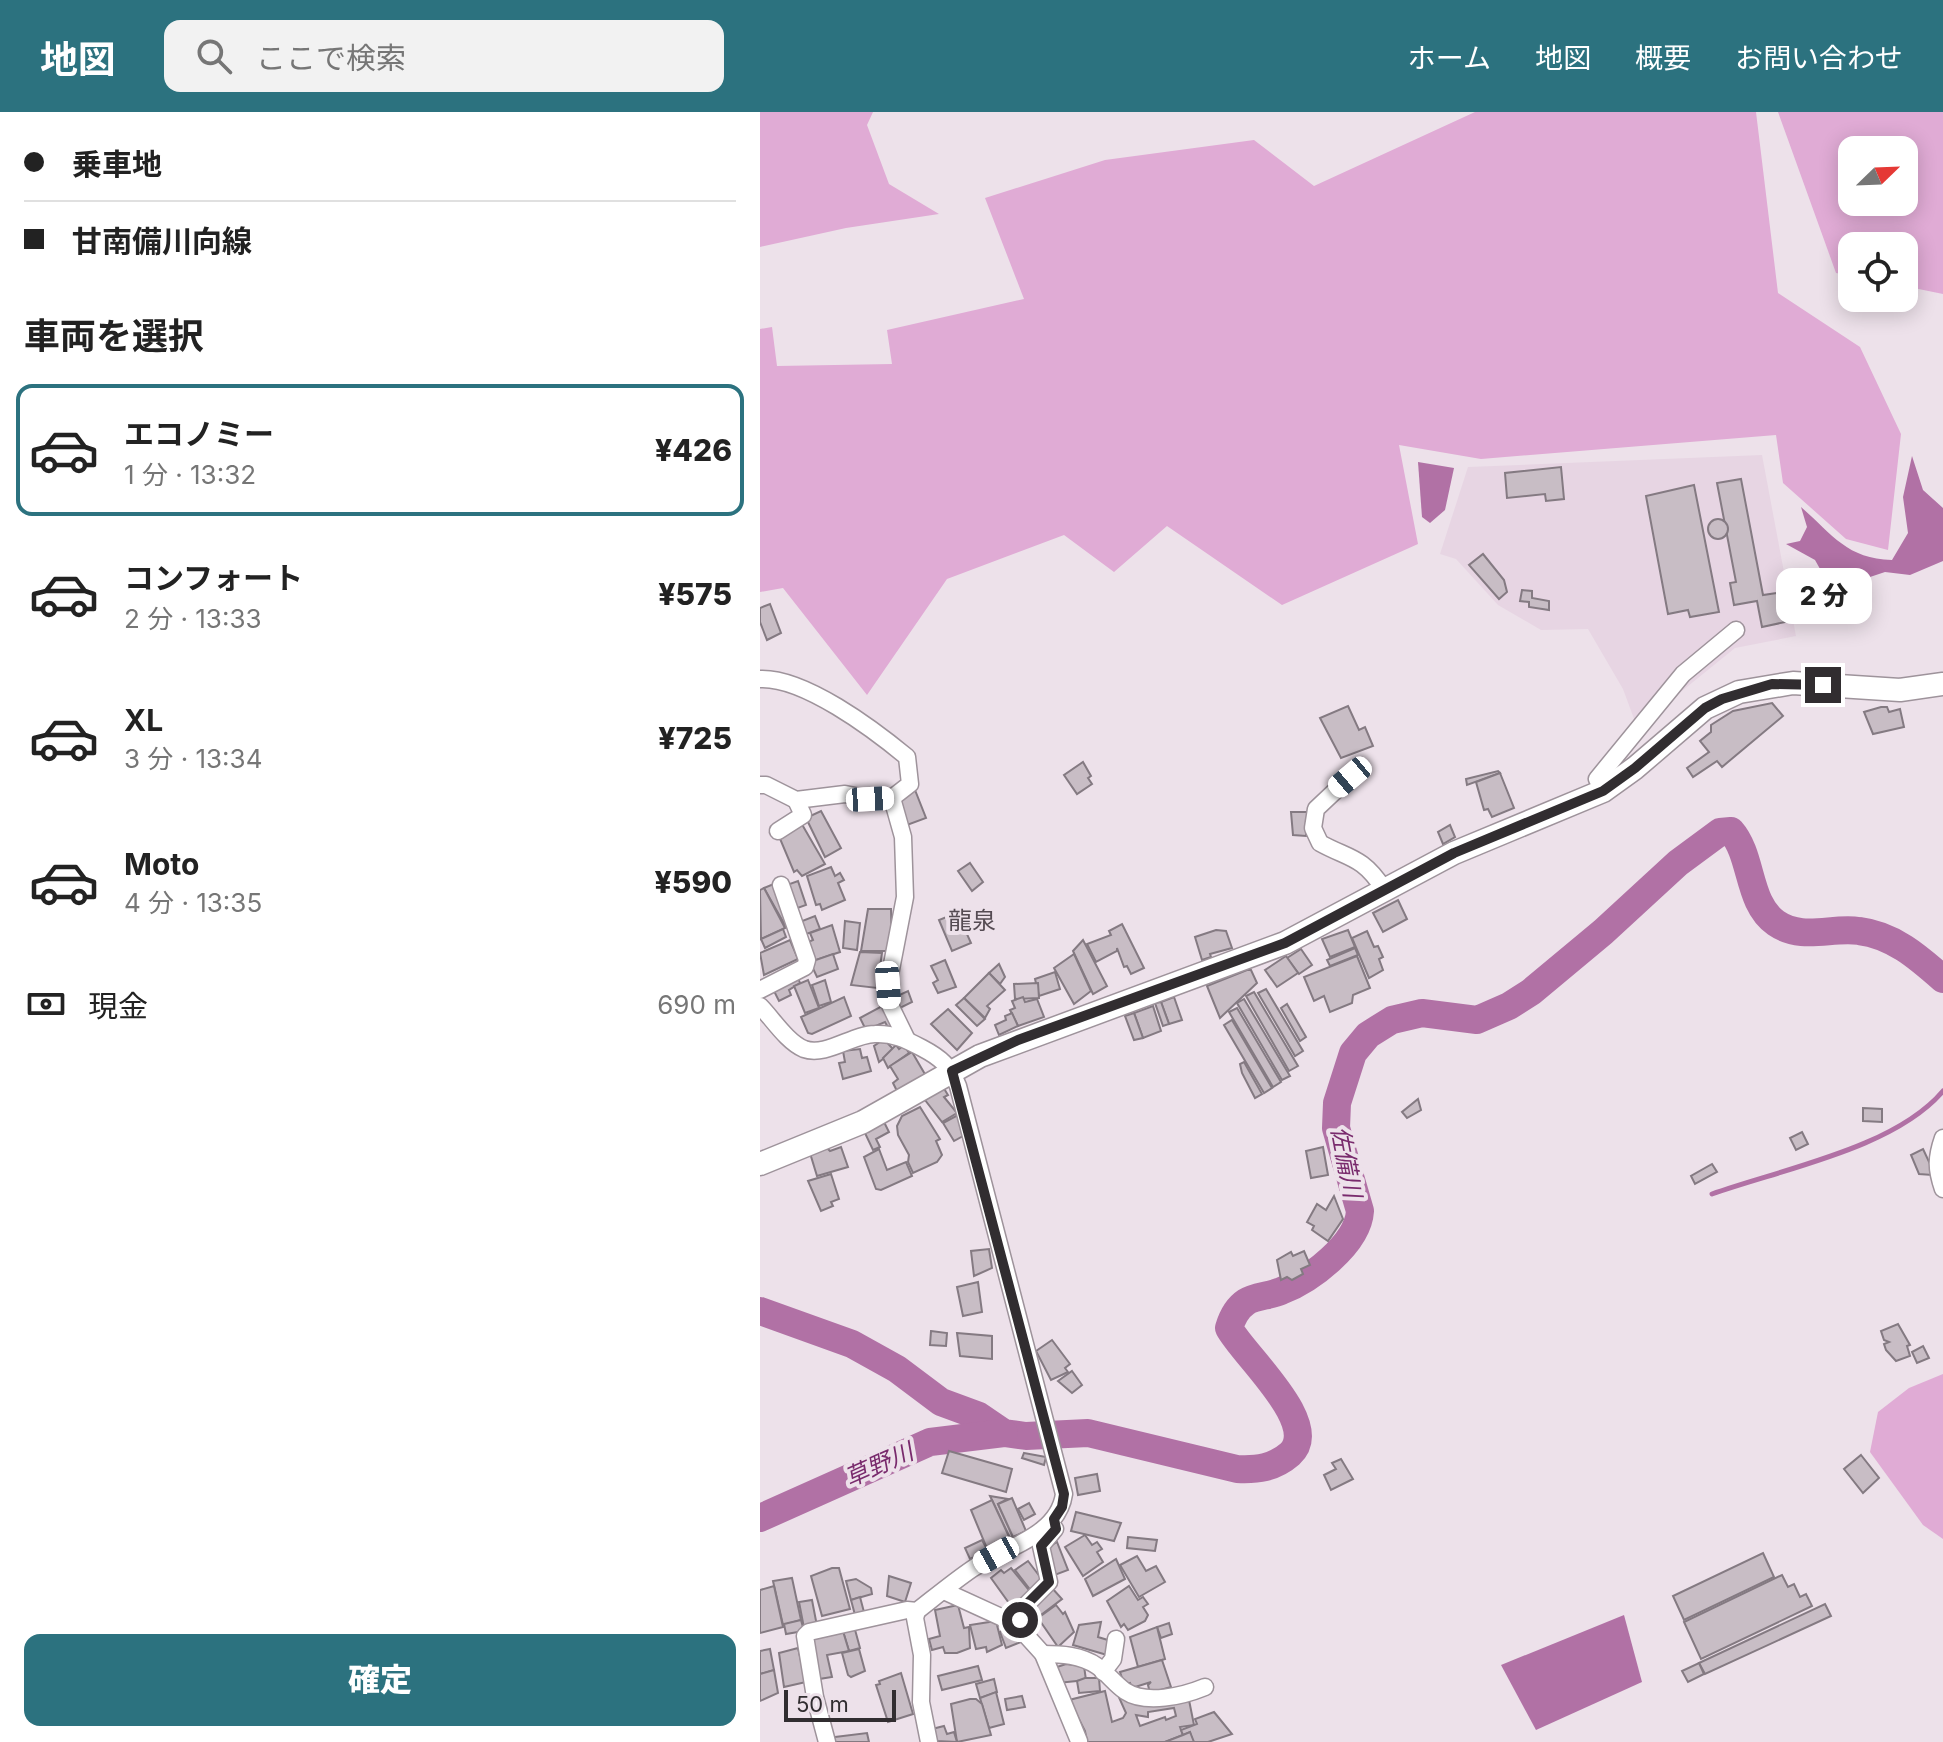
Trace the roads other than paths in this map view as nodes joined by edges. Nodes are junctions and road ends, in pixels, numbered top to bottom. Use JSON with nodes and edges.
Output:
{"nodes":[{"id":1,"x":1736,"y":630,"type":"dead end"},
{"id":2,"x":760,"y":679,"type":"edge"},
{"id":3,"x":1943,"y":684,"type":"edge"},
{"id":4,"x":1350,"y":777,"type":"dead end"},
{"id":5,"x":760,"y":785,"type":"edge"},
{"id":6,"x":1603,"y":791,"type":"junction"},
{"id":7,"x":892,"y":798,"type":"junction"},
{"id":8,"x":796,"y":800,"type":"junction"},
{"id":9,"x":778,"y":831,"type":"dead end"},
{"id":10,"x":781,"y":885,"type":"dead end"},
{"id":11,"x":1383,"y":888,"type":"junction"},
{"id":12,"x":760,"y":990,"type":"edge"},
{"id":13,"x":760,"y":1006,"type":"edge"},
{"id":14,"x":907,"y":1040,"type":"junction"},
{"id":15,"x":952,"y":1071,"type":"junction"},
{"id":16,"x":1943,"y":1138,"type":"edge"},
{"id":17,"x":760,"y":1164,"type":"edge"},
{"id":18,"x":1943,"y":1189,"type":"edge"},
{"id":19,"x":1054,"y":1519,"type":"junction"},
{"id":20,"x":944,"y":1591,"type":"junction"},
{"id":21,"x":917,"y":1611,"type":"junction"},
{"id":22,"x":1016,"y":1624,"type":"junction"},
{"id":23,"x":1116,"y":1639,"type":"dead end"},
{"id":24,"x":1043,"y":1654,"type":"junction"},
{"id":25,"x":1103,"y":1672,"type":"junction"},
{"id":26,"x":1205,"y":1687,"type":"dead end"},
{"id":27,"x":1079,"y":1741,"type":"edge"},
{"id":28,"x":827,"y":1742,"type":"edge"},
{"id":29,"x":929,"y":1742,"type":"edge"}],
"edges":[{"from":1,"to":6,"type":"street"},
{"from":2,"to":7,"type":"street"},
{"from":3,"to":6,"type":"main road"},
{"from":4,"to":11,"type":"street"},
{"from":5,"to":8,"type":"street"},
{"from":6,"to":11,"type":"main road"},
{"from":7,"to":8,"type":"street"},
{"from":7,"to":14,"type":"street"},
{"from":8,"to":9,"type":"street"},
{"from":10,"to":12,"type":"street"},
{"from":11,"to":15,"type":"main road"},
{"from":13,"to":14,"type":"street"},
{"from":14,"to":15,"type":"street"},
{"from":15,"to":17,"type":"main road"},
{"from":15,"to":19,"type":"street"},
{"from":16,"to":18,"type":"street"},
{"from":19,"to":20,"type":"street"},
{"from":19,"to":22,"type":"street"},
{"from":20,"to":21,"type":"street"},
{"from":20,"to":22,"type":"street"},
{"from":21,"to":28,"type":"street"},
{"from":21,"to":29,"type":"street"},
{"from":22,"to":24,"type":"street"},
{"from":23,"to":25,"type":"street"},
{"from":24,"to":25,"type":"street"},
{"from":24,"to":27,"type":"street"},
{"from":25,"to":26,"type":"street"}]}
